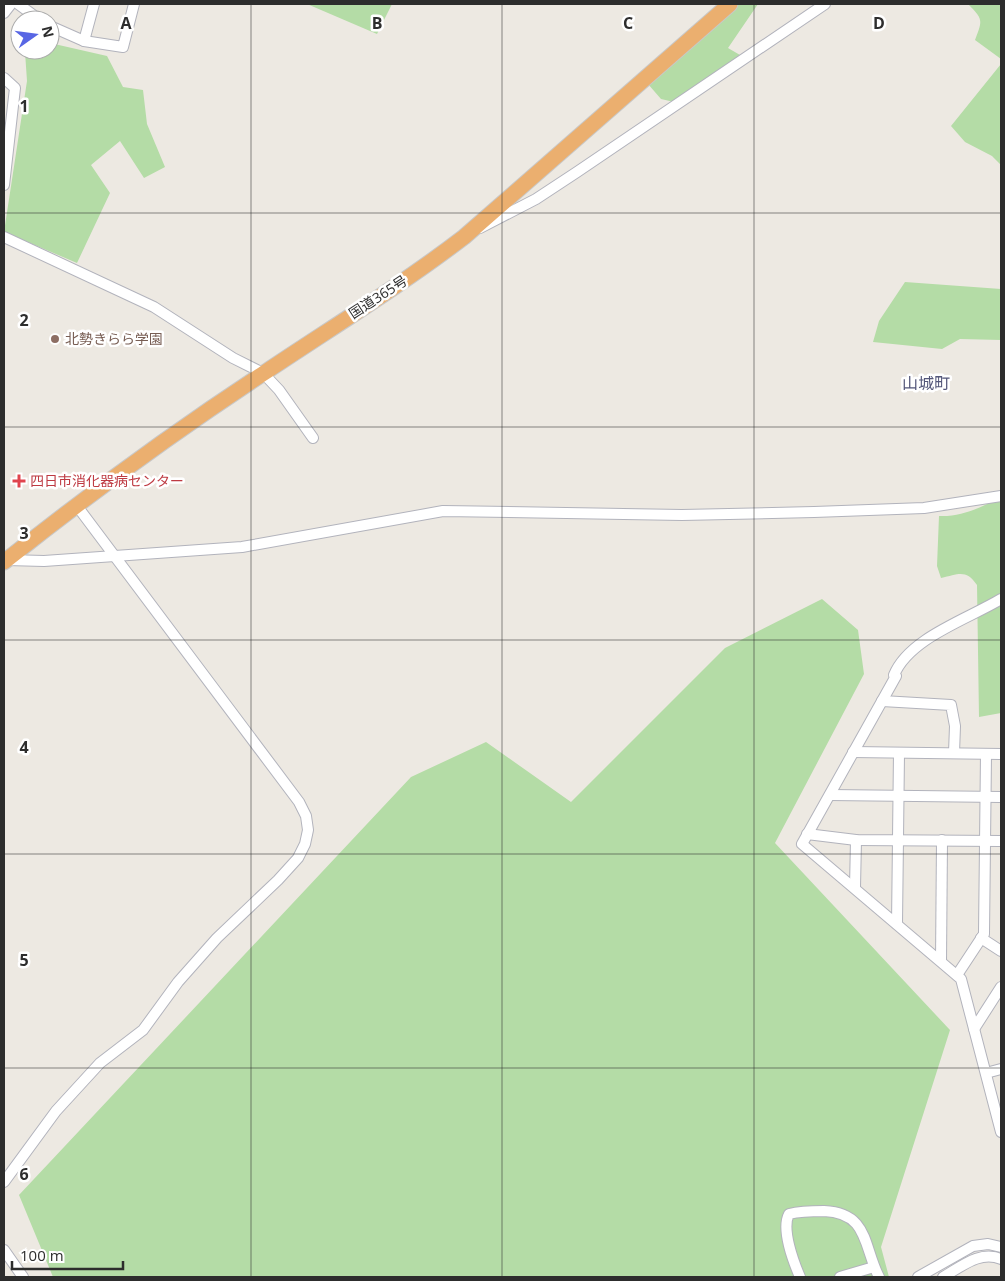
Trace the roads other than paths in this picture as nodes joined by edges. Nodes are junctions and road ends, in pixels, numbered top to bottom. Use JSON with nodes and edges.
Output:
{"nodes":[{"id":1,"x":11,"y":4,"type":"edge"},
{"id":2,"x":94,"y":4,"type":"edge"},
{"id":3,"x":134,"y":4,"type":"edge"},
{"id":4,"x":730,"y":4,"type":"edge"},
{"id":5,"x":825,"y":4,"type":"edge"},
{"id":6,"x":4,"y":13,"type":"edge"},
{"id":7,"x":60,"y":30,"type":"edge"},
{"id":8,"x":84,"y":41,"type":"junction"},
{"id":9,"x":4,"y":78,"type":"edge"},
{"id":10,"x":6,"y":142,"type":"edge"},
{"id":11,"x":4,"y":186,"type":"edge"},
{"id":12,"x":4,"y":237,"type":"edge"},
{"id":13,"x":464,"y":237,"type":"junction"},
{"id":14,"x":263,"y":373,"type":"junction"},
{"id":15,"x":313,"y":438,"type":"dead end"},
{"id":16,"x":1001,"y":496,"type":"edge"},
{"id":17,"x":77,"y":506,"type":"junction"},
{"id":18,"x":113,"y":556,"type":"junction"},
{"id":19,"x":5,"y":561,"type":"edge"},
{"id":20,"x":1001,"y":599,"type":"edge"},
{"id":21,"x":882,"y":701,"type":"junction"},
{"id":22,"x":853,"y":752,"type":"junction"},
{"id":23,"x":899,"y":753,"type":"junction"},
{"id":24,"x":954,"y":753,"type":"junction"},
{"id":25,"x":986,"y":754,"type":"junction"},
{"id":26,"x":1001,"y":754,"type":"edge"},
{"id":27,"x":830,"y":795,"type":"junction"},
{"id":28,"x":899,"y":796,"type":"junction"},
{"id":29,"x":986,"y":797,"type":"junction"},
{"id":30,"x":1001,"y":797,"type":"edge"},
{"id":31,"x":807,"y":834,"type":"junction"},
{"id":32,"x":898,"y":839,"type":"junction"},
{"id":33,"x":856,"y":840,"type":"junction"},
{"id":34,"x":942,"y":840,"type":"junction"},
{"id":35,"x":985,"y":840,"type":"junction"},
{"id":36,"x":1001,"y":840,"type":"edge"},
{"id":37,"x":855,"y":887,"type":"junction"},
{"id":38,"x":897,"y":924,"type":"junction"},
{"id":39,"x":981,"y":938,"type":"junction"},
{"id":40,"x":1001,"y":951,"type":"edge"},
{"id":41,"x":941,"y":961,"type":"junction"},
{"id":42,"x":957,"y":975,"type":"junction"},
{"id":43,"x":1001,"y":987,"type":"edge"},
{"id":44,"x":974,"y":1029,"type":"junction"},
{"id":45,"x":1001,"y":1069,"type":"edge"},
{"id":46,"x":986,"y":1073,"type":"junction"},
{"id":47,"x":1001,"y":1132,"type":"edge"},
{"id":48,"x":4,"y":1182,"type":"edge"},
{"id":49,"x":1001,"y":1247,"type":"edge"},
{"id":50,"x":4,"y":1250,"type":"edge"},
{"id":51,"x":1001,"y":1259,"type":"edge"},
{"id":52,"x":874,"y":1267,"type":"junction"},
{"id":53,"x":23,"y":1277,"type":"edge"},
{"id":54,"x":800,"y":1277,"type":"edge"},
{"id":55,"x":840,"y":1277,"type":"edge"},
{"id":56,"x":879,"y":1277,"type":"edge"},
{"id":57,"x":918,"y":1277,"type":"edge"},
{"id":58,"x":942,"y":1277,"type":"edge"}],
"edges":[{"from":1,"to":6,"type":"street"},
{"from":2,"to":8,"type":"street"},
{"from":3,"to":8,"type":"street"},
{"from":4,"to":13,"type":"highway","name":"国道365号"},
{"from":5,"to":13,"type":"street"},
{"from":7,"to":8,"type":"street"},
{"from":9,"to":10,"type":"street"},
{"from":10,"to":11,"type":"street"},
{"from":12,"to":14,"type":"street"},
{"from":13,"to":14,"type":"highway","name":"国道365号"},
{"from":14,"to":15,"type":"street"},
{"from":14,"to":17,"type":"highway","name":"国道365号"},
{"from":16,"to":18,"type":"street"},
{"from":17,"to":18,"type":"street"},
{"from":17,"to":19,"type":"highway","name":"国道365号"},
{"from":18,"to":19,"type":"street"},
{"from":18,"to":48,"type":"street"},
{"from":20,"to":21,"type":"street"},
{"from":21,"to":22,"type":"street"},
{"from":21,"to":24,"type":"street"},
{"from":22,"to":23,"type":"street"},
{"from":22,"to":27,"type":"street"},
{"from":23,"to":24,"type":"street"},
{"from":23,"to":28,"type":"street"},
{"from":24,"to":25,"type":"street"},
{"from":25,"to":26,"type":"street"},
{"from":25,"to":29,"type":"street"},
{"from":27,"to":28,"type":"street"},
{"from":27,"to":31,"type":"street"},
{"from":28,"to":29,"type":"street"},
{"from":28,"to":32,"type":"street"},
{"from":29,"to":30,"type":"street"},
{"from":29,"to":35,"type":"street"},
{"from":31,"to":33,"type":"street"},
{"from":31,"to":37,"type":"street"},
{"from":32,"to":33,"type":"street"},
{"from":32,"to":34,"type":"street"},
{"from":32,"to":38,"type":"street"},
{"from":33,"to":37,"type":"street"},
{"from":34,"to":35,"type":"street"},
{"from":34,"to":41,"type":"street"},
{"from":35,"to":36,"type":"street"},
{"from":35,"to":39,"type":"street"},
{"from":37,"to":38,"type":"street"},
{"from":38,"to":41,"type":"street"},
{"from":39,"to":40,"type":"street"},
{"from":39,"to":42,"type":"street"},
{"from":41,"to":42,"type":"street"},
{"from":42,"to":44,"type":"street"},
{"from":43,"to":44,"type":"street"},
{"from":44,"to":46,"type":"street"},
{"from":45,"to":46,"type":"street"},
{"from":46,"to":47,"type":"street"},
{"from":49,"to":57,"type":"street"},
{"from":50,"to":53,"type":"street"},
{"from":51,"to":58,"type":"street"},
{"from":52,"to":54,"type":"street"},
{"from":52,"to":55,"type":"street"},
{"from":52,"to":56,"type":"street"}]}
